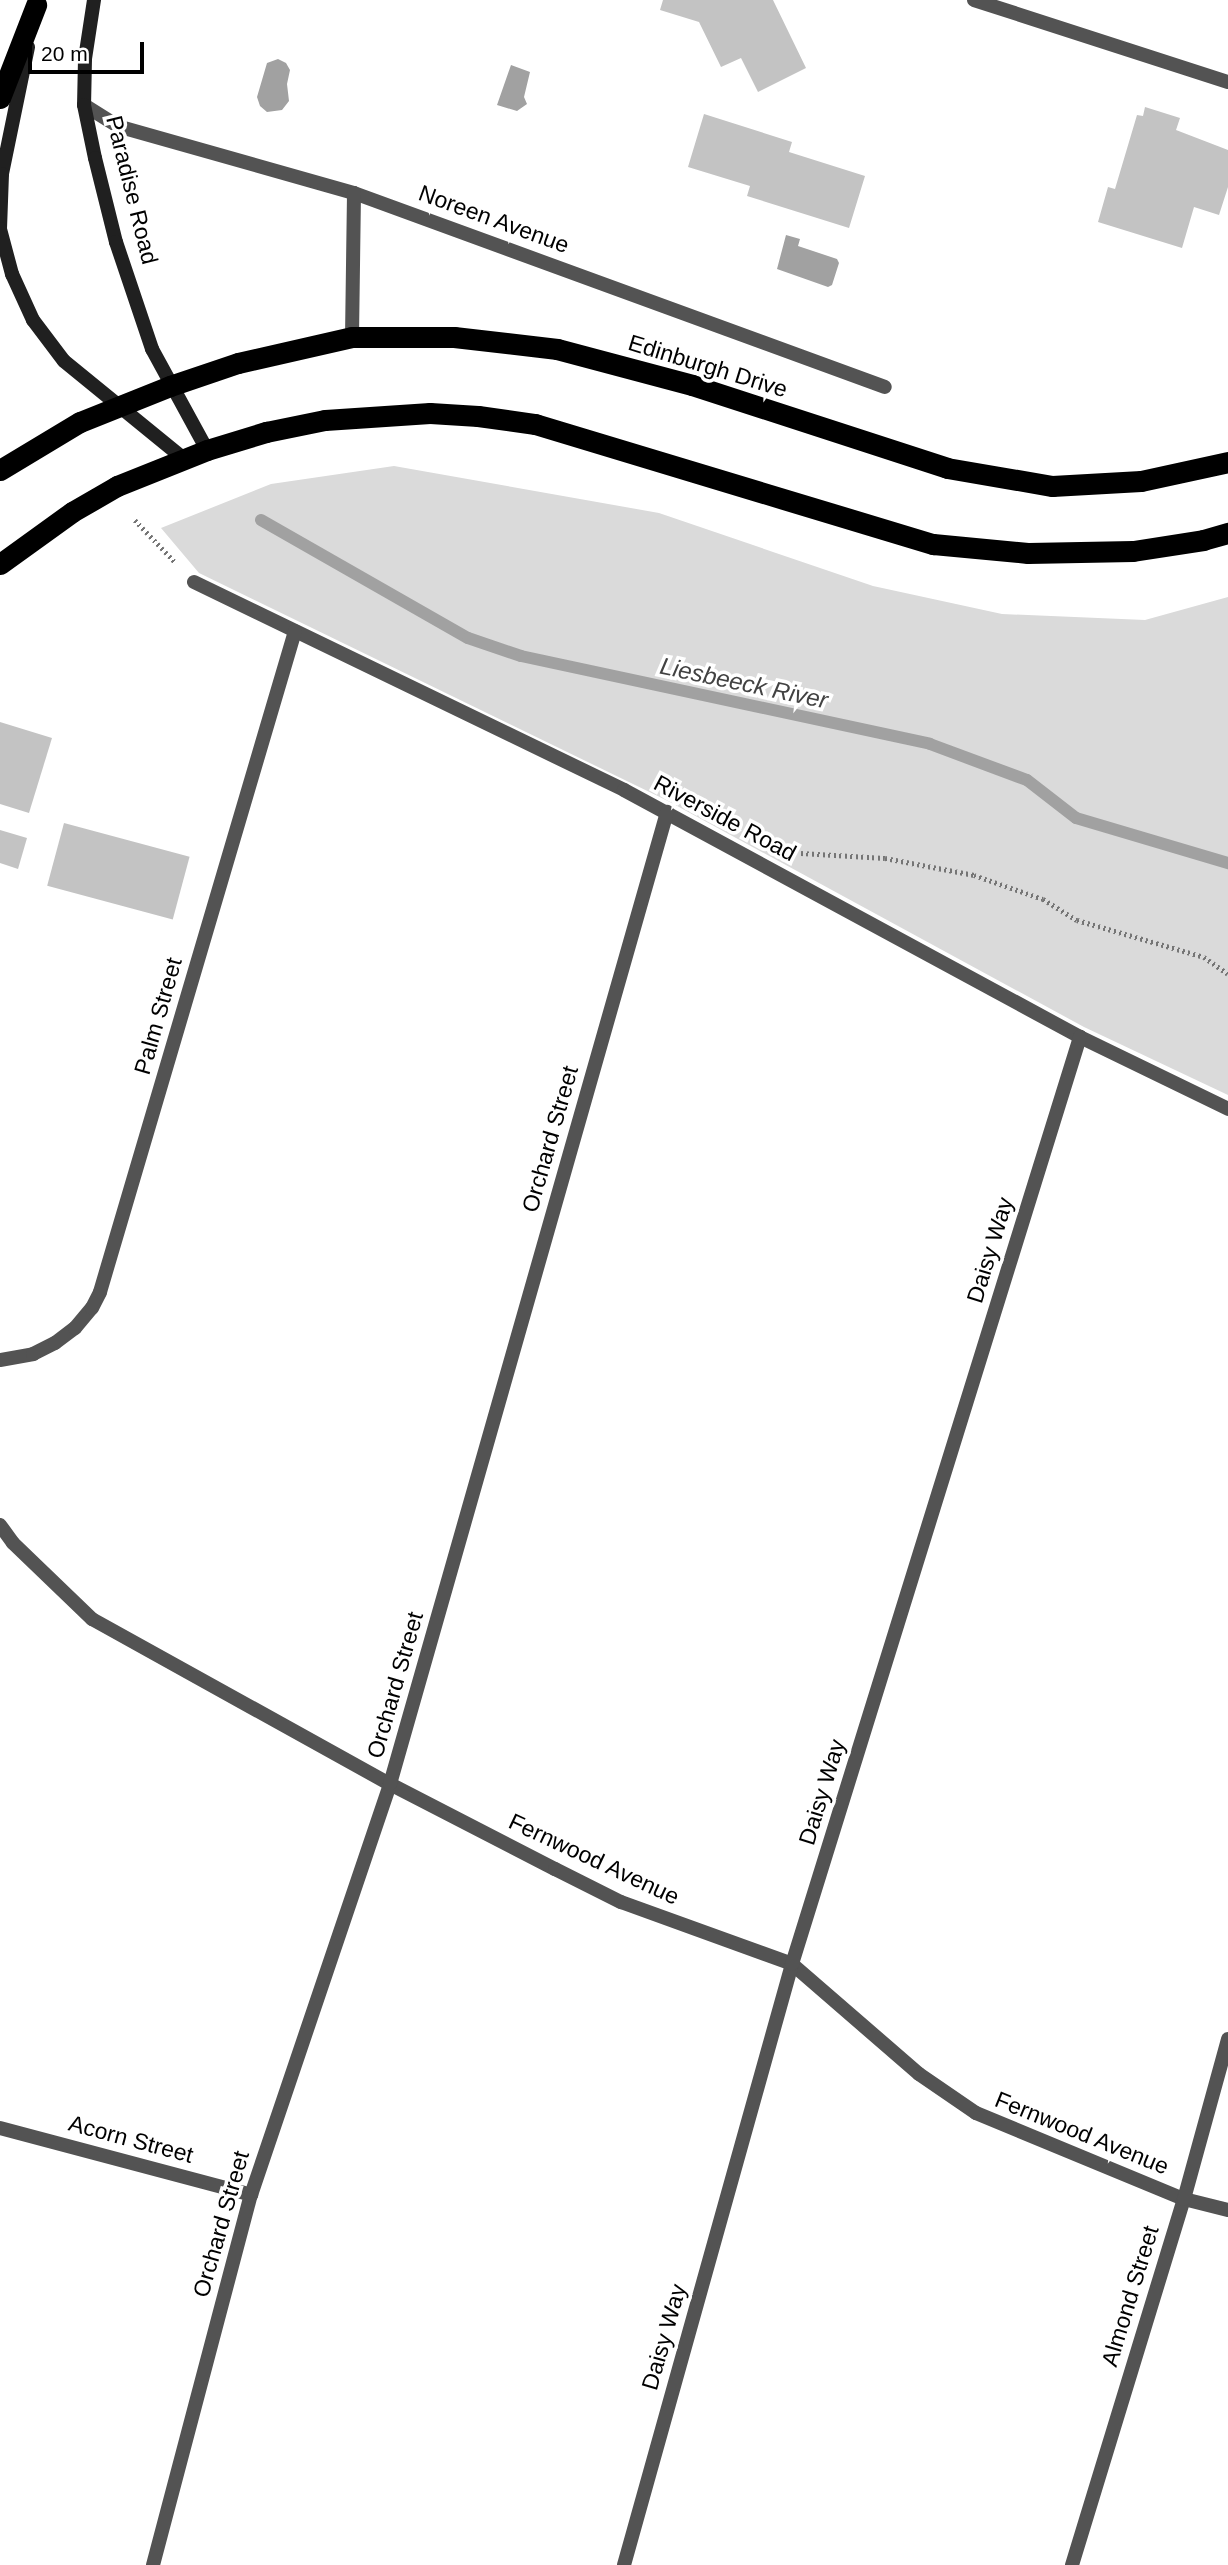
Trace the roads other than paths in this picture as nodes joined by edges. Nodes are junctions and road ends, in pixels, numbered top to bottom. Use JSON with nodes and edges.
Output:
{"nodes":[{"id":1,"x":94,"y":0,"type":"edge"},
{"id":2,"x":974,"y":0,"type":"edge"},
{"id":3,"x":37,"y":3,"type":"edge"},
{"id":4,"x":1228,"y":82,"type":"edge"},
{"id":5,"x":0,"y":98,"type":"edge"},
{"id":6,"x":84,"y":106,"type":"junction"},
{"id":7,"x":354,"y":193,"type":"junction"},
{"id":8,"x":352,"y":337,"type":"junction"},
{"id":9,"x":170,"y":386,"type":"junction"},
{"id":10,"x":885,"y":387,"type":"dead end"},
{"id":11,"x":118,"y":405,"type":"junction"},
{"id":12,"x":207,"y":450,"type":"junction"},
{"id":13,"x":184,"y":459,"type":"junction"},
{"id":14,"x":1228,"y":462,"type":"edge"},
{"id":15,"x":0,"y":470,"type":"edge"},
{"id":16,"x":1228,"y":533,"type":"edge"},
{"id":17,"x":0,"y":564,"type":"edge"},
{"id":18,"x":194,"y":582,"type":"road end"},
{"id":19,"x":295,"y":631,"type":"junction"},
{"id":20,"x":667,"y":812,"type":"junction"},
{"id":21,"x":1080,"y":1037,"type":"junction"},
{"id":22,"x":1228,"y":1109,"type":"edge"},
{"id":23,"x":0,"y":1360,"type":"edge"},
{"id":24,"x":0,"y":1524,"type":"edge"},
{"id":25,"x":390,"y":1784,"type":"junction"},
{"id":26,"x":792,"y":1964,"type":"junction"},
{"id":27,"x":1228,"y":2039,"type":"edge"},
{"id":28,"x":0,"y":2128,"type":"edge"},
{"id":29,"x":251,"y":2195,"type":"junction"},
{"id":30,"x":1184,"y":2199,"type":"junction"},
{"id":31,"x":1228,"y":2210,"type":"edge"},
{"id":32,"x":153,"y":2565,"type":"edge"},
{"id":33,"x":624,"y":2565,"type":"edge"},
{"id":34,"x":1072,"y":2565,"type":"edge"}],
"edges":[{"from":1,"to":6,"type":"main road","name":"Paradise Road"},
{"from":2,"to":4,"type":"street"},
{"from":3,"to":5,"type":"highway"},
{"from":3,"to":11,"type":"main road"},
{"from":6,"to":7,"type":"street","name":"Noreen Avenue"},
{"from":6,"to":9,"type":"main road","name":"Paradise Road"},
{"from":7,"to":8,"type":"street"},
{"from":7,"to":10,"type":"street","name":"Noreen Avenue"},
{"from":8,"to":9,"type":"highway","name":"Edinburgh Drive"},
{"from":8,"to":14,"type":"highway","name":"Edinburgh Drive"},
{"from":9,"to":11,"type":"highway"},
{"from":9,"to":12,"type":"main road","name":"Paradise Road"},
{"from":11,"to":13,"type":"main road"},
{"from":11,"to":15,"type":"highway"},
{"from":12,"to":13,"type":"highway"},
{"from":12,"to":16,"type":"highway"},
{"from":13,"to":17,"type":"highway"},
{"from":18,"to":19,"type":"street","name":"Riverside Road"},
{"from":19,"to":20,"type":"street","name":"Riverside Road"},
{"from":19,"to":23,"type":"street","name":"Palm Street"},
{"from":20,"to":21,"type":"street","name":"Riverside Road"},
{"from":20,"to":25,"type":"street","name":"Orchard Street"},
{"from":21,"to":22,"type":"street","name":"Riverside Road"},
{"from":21,"to":26,"type":"street","name":"Daisy Way"},
{"from":24,"to":25,"type":"street","name":"Fernwood Avenue"},
{"from":25,"to":26,"type":"street","name":"Fernwood Avenue"},
{"from":25,"to":29,"type":"street","name":"Orchard Street"},
{"from":26,"to":30,"type":"street","name":"Fernwood Avenue"},
{"from":26,"to":33,"type":"street","name":"Daisy Way"},
{"from":27,"to":30,"type":"street","name":"Almond Street"},
{"from":28,"to":29,"type":"street","name":"Acorn Street"},
{"from":29,"to":32,"type":"street","name":"Orchard Street"},
{"from":30,"to":31,"type":"street","name":"Fernwood Avenue"},
{"from":30,"to":34,"type":"street","name":"Almond Street"}]}
